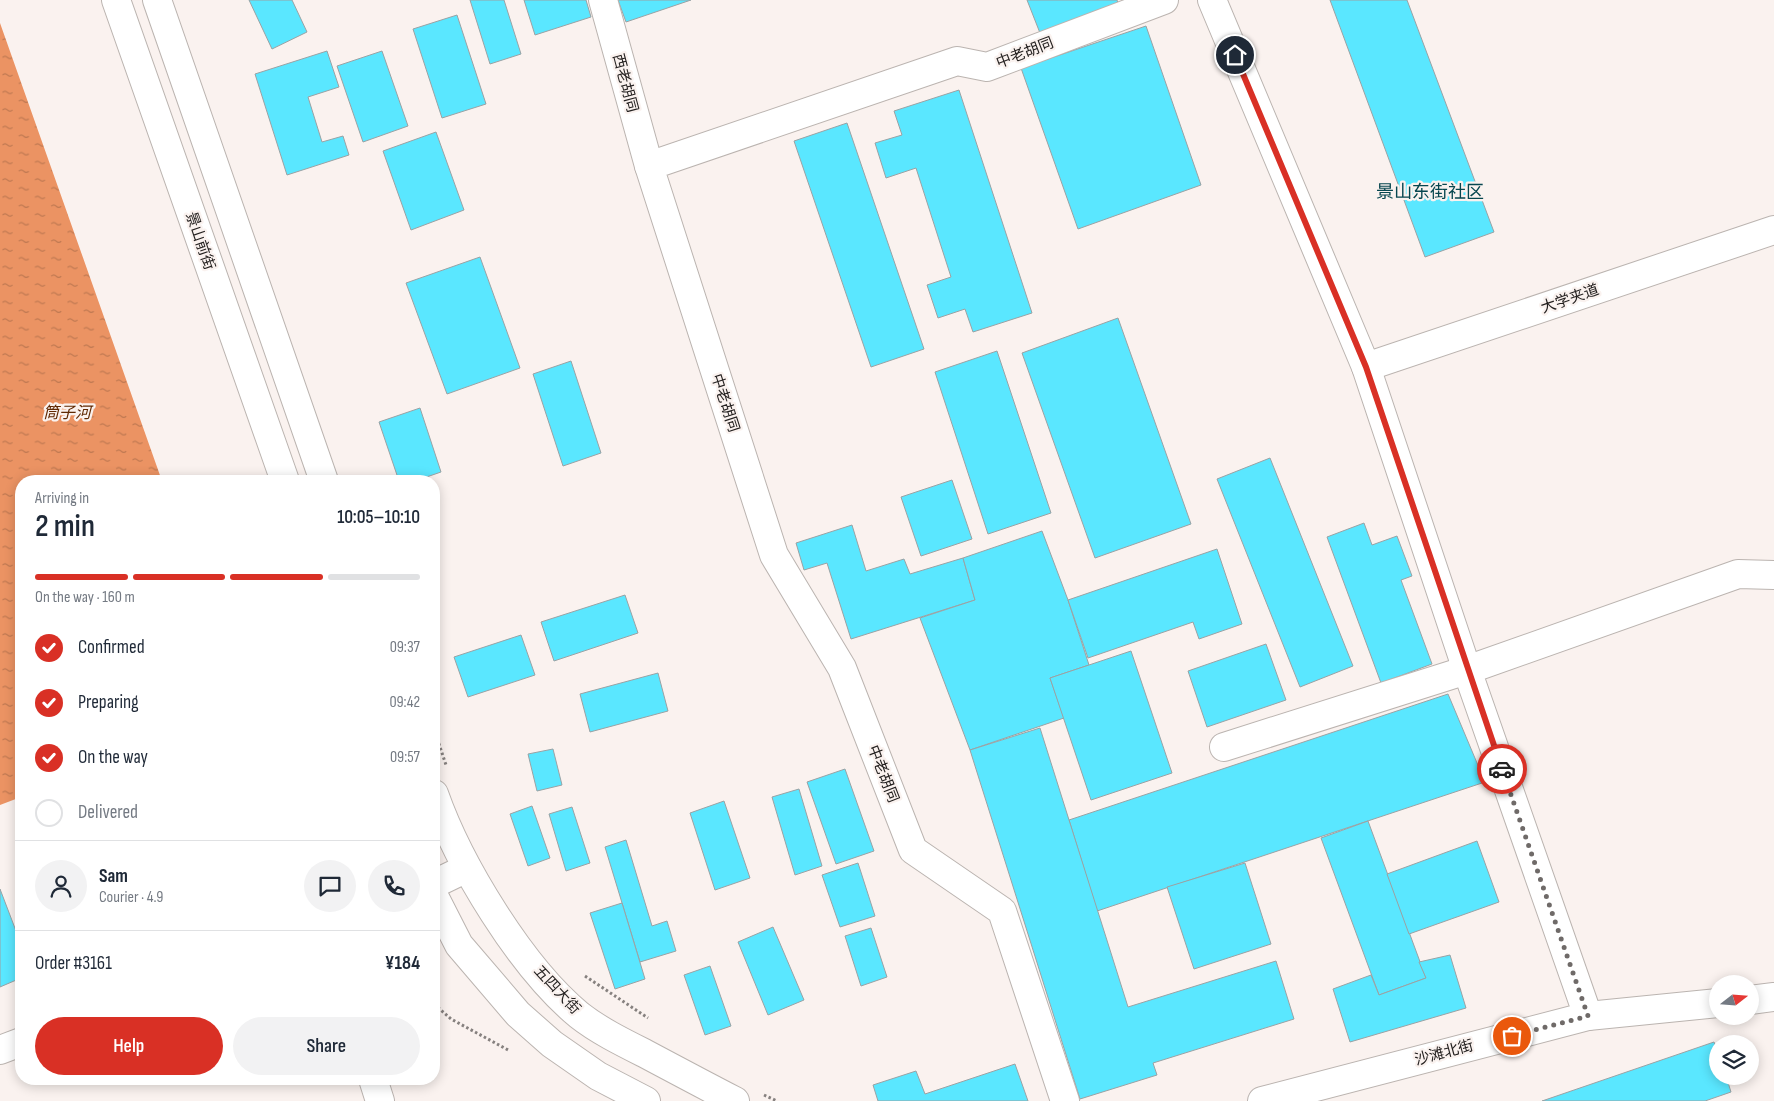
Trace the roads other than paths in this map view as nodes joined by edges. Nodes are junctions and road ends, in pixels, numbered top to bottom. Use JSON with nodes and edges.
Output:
{"nodes":[{"id":1,"x":116,"y":0,"type":"edge"},
{"id":2,"x":157,"y":0,"type":"edge"},
{"id":3,"x":602,"y":0,"type":"edge"},
{"id":4,"x":1164,"y":0,"type":"edge"},
{"id":5,"x":1212,"y":0,"type":"edge"},
{"id":6,"x":649,"y":166,"type":"junction"},
{"id":7,"x":1774,"y":230,"type":"edge"},
{"id":8,"x":1366,"y":367,"type":"junction"},
{"id":9,"x":282,"y":475,"type":"edge"},
{"id":10,"x":322,"y":475,"type":"edge"},
{"id":11,"x":1774,"y":575,"type":"edge"},
{"id":12,"x":1468,"y":670,"type":"junction"},
{"id":13,"x":1224,"y":747,"type":"dead end"},
{"id":14,"x":440,"y":807,"type":"edge"},
{"id":15,"x":467,"y":868,"type":"junction"},
{"id":16,"x":440,"y":881,"type":"edge"},
{"id":17,"x":440,"y":908,"type":"edge"},
{"id":18,"x":1774,"y":997,"type":"edge"},
{"id":19,"x":1759,"y":999,"type":"edge"},
{"id":20,"x":1709,"y":1004,"type":"edge"},
{"id":21,"x":1588,"y":1016,"type":"junction"},
{"id":22,"x":15,"y":1044,"type":"edge"},
{"id":23,"x":0,"y":1050,"type":"edge"},
{"id":24,"x":375,"y":1085,"type":"edge"},
{"id":25,"x":380,"y":1101,"type":"edge"},
{"id":26,"x":646,"y":1101,"type":"edge"},
{"id":27,"x":735,"y":1101,"type":"edge"},
{"id":28,"x":1065,"y":1101,"type":"edge"},
{"id":29,"x":1262,"y":1101,"type":"edge"}],
"edges":[{"from":1,"to":9,"type":"street","name":"景山前街"},
{"from":2,"to":10,"type":"street"},
{"from":3,"to":6,"type":"street","name":"西老胡同"},
{"from":4,"to":6,"type":"street","name":"中老胡同"},
{"from":5,"to":8,"type":"street"},
{"from":6,"to":28,"type":"street","name":"中老胡同"},
{"from":7,"to":8,"type":"street","name":"大学夹道"},
{"from":8,"to":12,"type":"street"},
{"from":11,"to":12,"type":"street"},
{"from":12,"to":13,"type":"street"},
{"from":12,"to":21,"type":"street"},
{"from":14,"to":15,"type":"street"},
{"from":15,"to":16,"type":"street"},
{"from":15,"to":27,"type":"street","name":"五四大街"},
{"from":17,"to":26,"type":"street"},
{"from":18,"to":19,"type":"street"},
{"from":20,"to":21,"type":"street","name":"沙滩北街"},
{"from":21,"to":29,"type":"street","name":"沙滩北街"},
{"from":22,"to":23,"type":"street"},
{"from":24,"to":25,"type":"street"}]}
